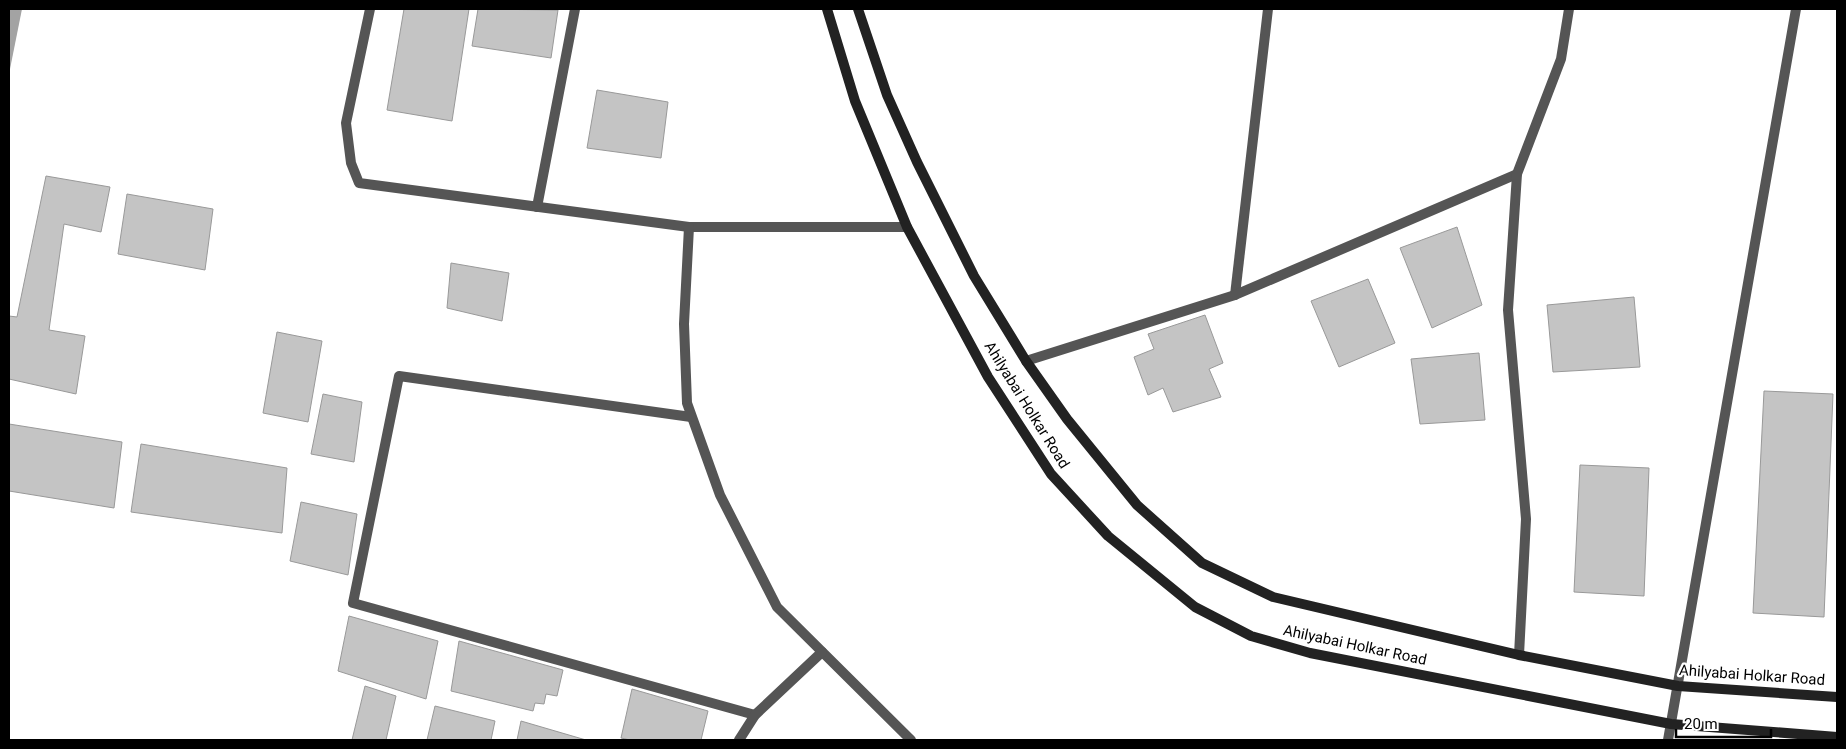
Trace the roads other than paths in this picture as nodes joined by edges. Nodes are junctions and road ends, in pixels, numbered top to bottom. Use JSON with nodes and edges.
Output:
{"nodes":[{"id":1,"x":370,"y":9,"type":"edge"},
{"id":2,"x":575,"y":9,"type":"edge"},
{"id":3,"x":827,"y":9,"type":"edge"},
{"id":4,"x":858,"y":9,"type":"edge"},
{"id":5,"x":1268,"y":9,"type":"edge"},
{"id":6,"x":1569,"y":9,"type":"edge"},
{"id":7,"x":1796,"y":9,"type":"edge"},
{"id":8,"x":1517,"y":174,"type":"junction"},
{"id":9,"x":537,"y":207,"type":"junction"},
{"id":10,"x":689,"y":227,"type":"junction"},
{"id":11,"x":907,"y":227,"type":"junction"},
{"id":12,"x":1235,"y":295,"type":"junction"},
{"id":13,"x":1026,"y":361,"type":"junction"},
{"id":14,"x":691,"y":417,"type":"junction"},
{"id":15,"x":822,"y":652,"type":"junction"},
{"id":16,"x":1519,"y":655,"type":"junction"},
{"id":17,"x":1678,"y":686,"type":"junction"},
{"id":18,"x":1837,"y":697,"type":"edge"},
{"id":19,"x":755,"y":715,"type":"junction"},
{"id":20,"x":1671,"y":724,"type":"junction"},
{"id":21,"x":1837,"y":737,"type":"edge"},
{"id":22,"x":739,"y":740,"type":"edge"},
{"id":23,"x":911,"y":740,"type":"edge"},
{"id":24,"x":1668,"y":740,"type":"edge"}],
"edges":[{"from":1,"to":9,"type":"street"},
{"from":2,"to":9,"type":"street"},
{"from":3,"to":11,"type":"main road","name":"Ahilyabai Holkar Road"},
{"from":4,"to":13,"type":"main road","name":"Ahilyabai Holkar Road"},
{"from":5,"to":12,"type":"street"},
{"from":6,"to":8,"type":"street"},
{"from":7,"to":17,"type":"street"},
{"from":8,"to":12,"type":"street"},
{"from":8,"to":16,"type":"street"},
{"from":9,"to":10,"type":"street"},
{"from":10,"to":11,"type":"street"},
{"from":10,"to":14,"type":"street"},
{"from":11,"to":20,"type":"main road","name":"Ahilyabai Holkar Road"},
{"from":12,"to":13,"type":"street"},
{"from":13,"to":16,"type":"main road","name":"Ahilyabai Holkar Road"},
{"from":14,"to":15,"type":"street"},
{"from":14,"to":19,"type":"street"},
{"from":15,"to":19,"type":"street"},
{"from":15,"to":23,"type":"street"},
{"from":16,"to":17,"type":"main road","name":"Ahilyabai Holkar Road"},
{"from":17,"to":18,"type":"main road","name":"Ahilyabai Holkar Road"},
{"from":17,"to":20,"type":"street"},
{"from":19,"to":22,"type":"street"},
{"from":20,"to":21,"type":"main road","name":"Ahilyabai Holkar Road"},
{"from":20,"to":24,"type":"street"}]}
